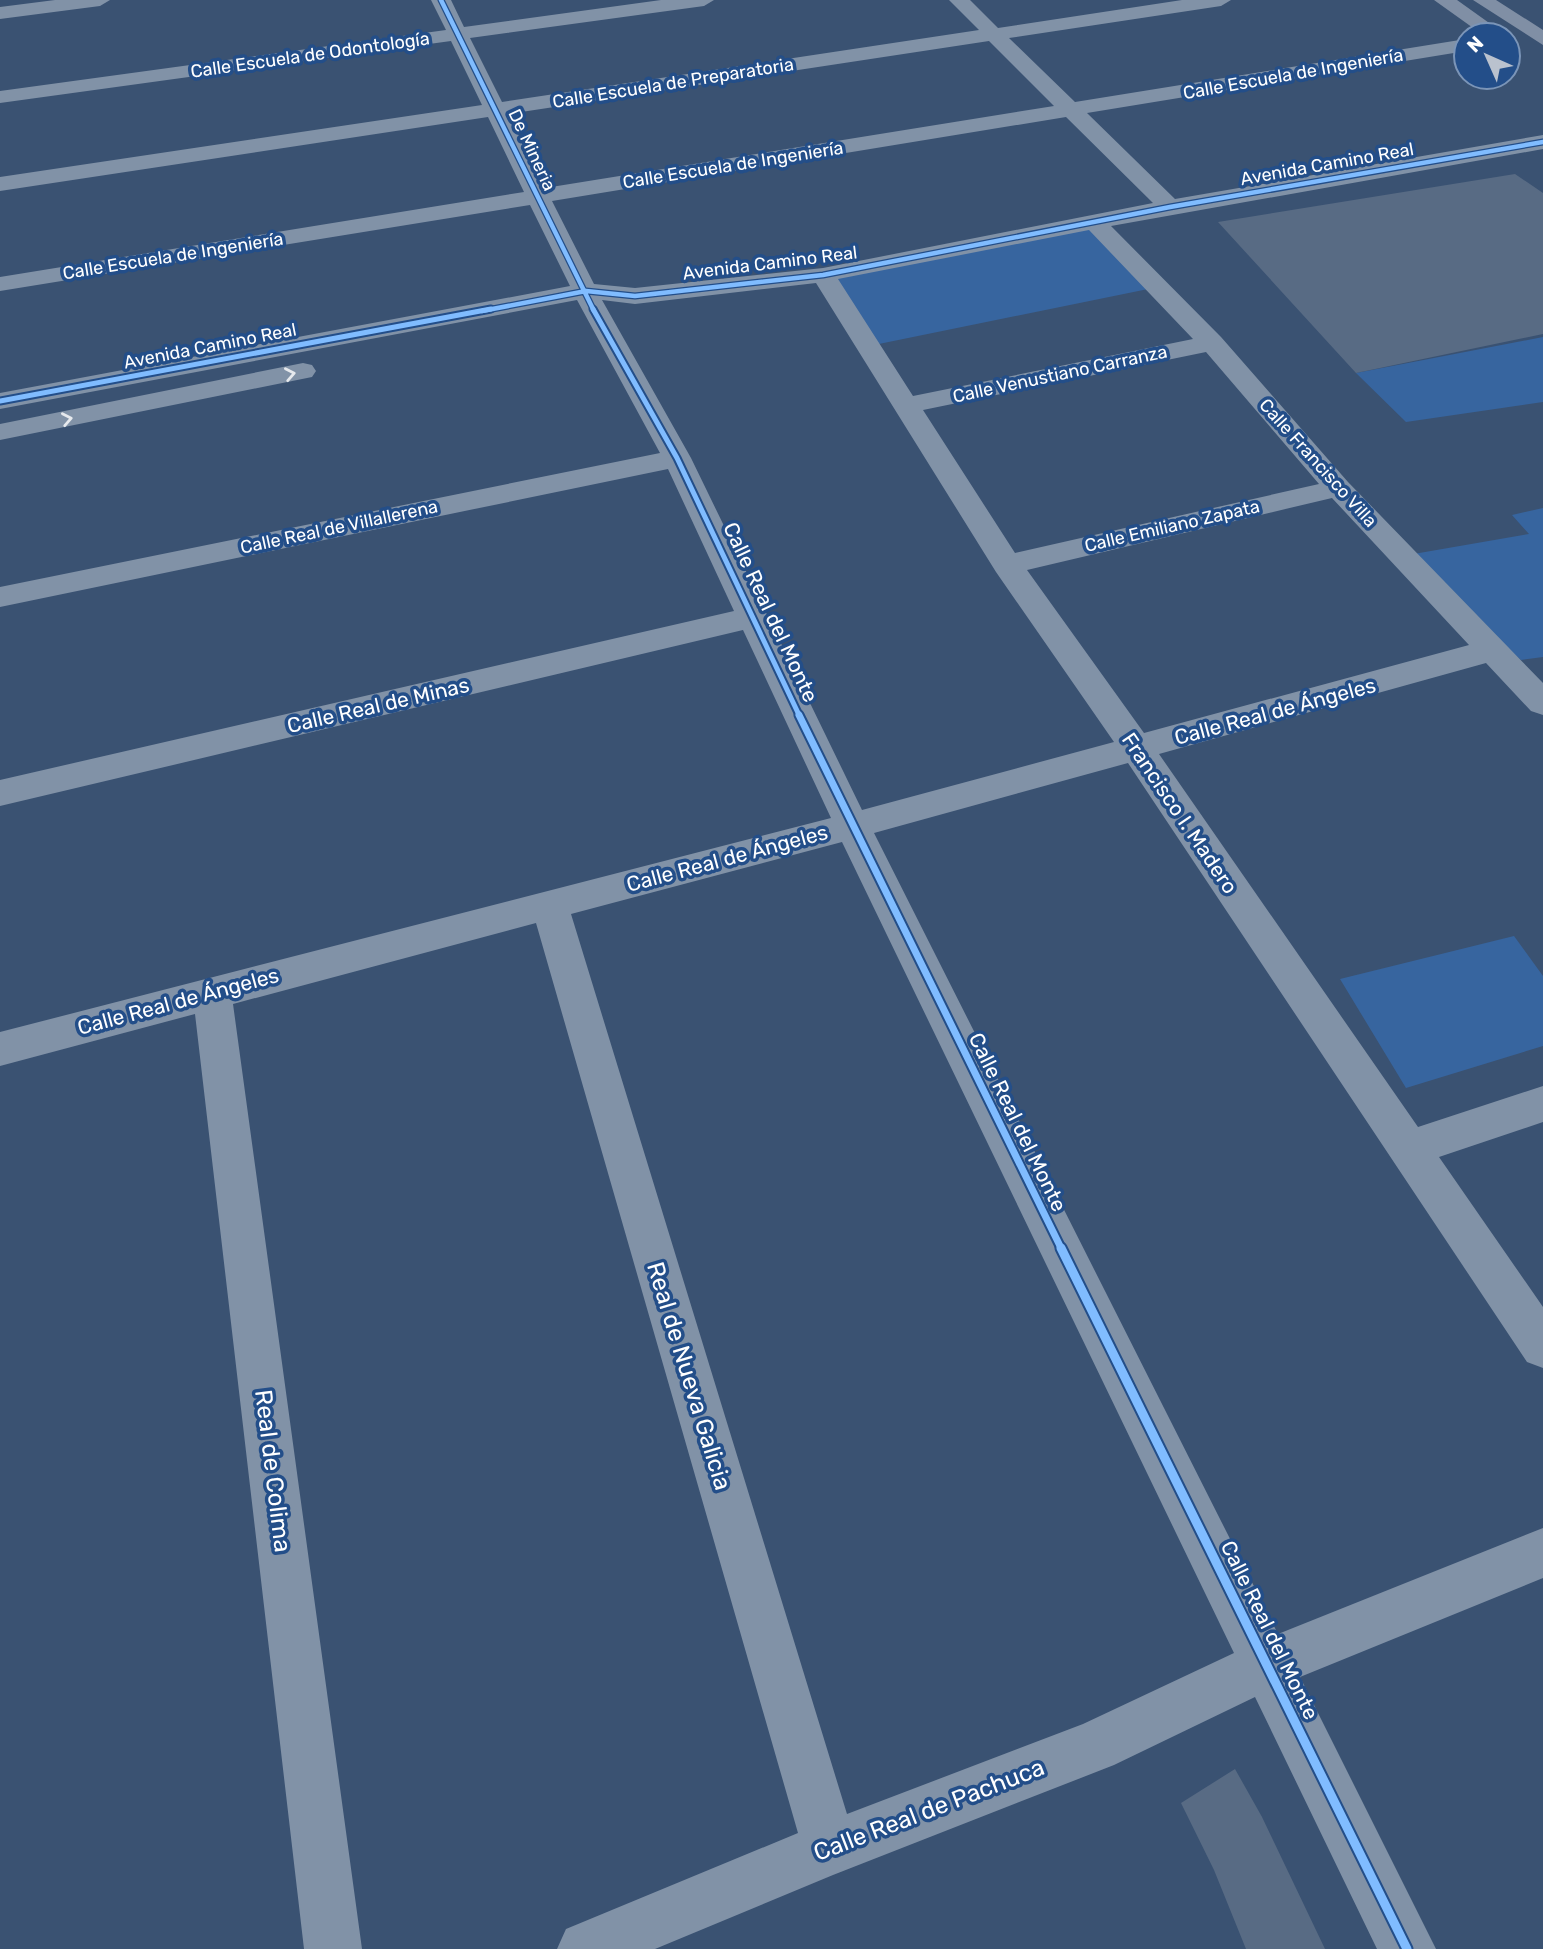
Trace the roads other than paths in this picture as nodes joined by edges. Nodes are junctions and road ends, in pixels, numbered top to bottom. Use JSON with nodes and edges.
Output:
{"nodes":[{"id":1,"x":100,"y":0,"type":"edge"},
{"id":2,"x":441,"y":0,"type":"edge"},
{"id":3,"x":704,"y":0,"type":"edge"},
{"id":4,"x":959,"y":0,"type":"edge"},
{"id":5,"x":1220,"y":0,"type":"edge"},
{"id":6,"x":1444,"y":0,"type":"edge"},
{"id":7,"x":1483,"y":0,"type":"edge"},
{"id":8,"x":0,"y":13,"type":"edge"},
{"id":9,"x":1475,"y":21,"type":"edge"},
{"id":10,"x":457,"y":34,"type":"junction"},
{"id":11,"x":995,"y":34,"type":"junction"},
{"id":12,"x":1543,"y":39,"type":"edge"},
{"id":13,"x":1452,"y":47,"type":"edge"},
{"id":14,"x":0,"y":97,"type":"edge"},
{"id":15,"x":495,"y":109,"type":"junction"},
{"id":16,"x":1072,"y":112,"type":"junction"},
{"id":17,"x":1543,"y":142,"type":"edge"},
{"id":18,"x":0,"y":184,"type":"edge"},
{"id":19,"x":536,"y":196,"type":"junction"},
{"id":20,"x":1170,"y":207,"type":"junction"},
{"id":21,"x":1094,"y":222,"type":"junction"},
{"id":22,"x":823,"y":275,"type":"junction"},
{"id":23,"x":0,"y":284,"type":"edge"},
{"id":24,"x":591,"y":302,"type":"junction"},
{"id":25,"x":1212,"y":343,"type":"junction"},
{"id":26,"x":352,"y":361,"type":"dead end"},
{"id":27,"x":325,"y":367,"type":"dead end"},
{"id":28,"x":0,"y":401,"type":"edge"},
{"id":29,"x":908,"y":405,"type":"junction"},
{"id":30,"x":0,"y":432,"type":"edge"},
{"id":31,"x":677,"y":458,"type":"junction"},
{"id":32,"x":1338,"y":488,"type":"junction"},
{"id":33,"x":1007,"y":565,"type":"junction"},
{"id":34,"x":0,"y":597,"type":"edge"},
{"id":35,"x":755,"y":617,"type":"junction"},
{"id":36,"x":1493,"y":650,"type":"junction"},
{"id":37,"x":1543,"y":703,"type":"edge"},
{"id":38,"x":1137,"y":749,"type":"junction"},
{"id":39,"x":0,"y":793,"type":"edge"},
{"id":40,"x":852,"y":826,"type":"junction"},
{"id":41,"x":548,"y":904,"type":"junction"},
{"id":42,"x":212,"y":992,"type":"junction"},
{"id":43,"x":0,"y":1049,"type":"edge"},
{"id":44,"x":1543,"y":1104,"type":"edge"},
{"id":45,"x":1409,"y":1148,"type":"junction"},
{"id":46,"x":1543,"y":1346,"type":"edge"},
{"id":47,"x":1543,"y":1553,"type":"edge"},
{"id":48,"x":1267,"y":1664,"type":"junction"},
{"id":49,"x":830,"y":1848,"type":"junction"},
{"id":50,"x":333,"y":1949,"type":"edge"},
{"id":51,"x":586,"y":1949,"type":"edge"},
{"id":52,"x":1407,"y":1949,"type":"edge"}],
"edges":[{"from":1,"to":8,"type":"street"},
{"from":2,"to":10,"type":"street","name":"De Mineria"},
{"from":3,"to":10,"type":"street","name":"Calle Escuela de Odontología"},
{"from":4,"to":11,"type":"street"},
{"from":5,"to":11,"type":"street","name":"Calle Escuela de Preparatoria"},
{"from":6,"to":9,"type":"main road"},
{"from":7,"to":12,"type":"main road"},
{"from":10,"to":14,"type":"street","name":"Calle Escuela de Odontología"},
{"from":10,"to":15,"type":"street","name":"De Mineria"},
{"from":11,"to":15,"type":"street","name":"Calle Escuela de Preparatoria"},
{"from":11,"to":16,"type":"street"},
{"from":13,"to":16,"type":"street","name":"Calle Escuela de Ingeniería"},
{"from":15,"to":18,"type":"street","name":"Calle Escuela de Preparatoria"},
{"from":15,"to":19,"type":"street","name":"De Mineria"},
{"from":16,"to":19,"type":"street","name":"Calle Escuela de Ingeniería"},
{"from":16,"to":20,"type":"street"},
{"from":17,"to":20,"type":"street","name":"Avenida Camino Real"},
{"from":19,"to":23,"type":"street","name":"Calle Escuela de Ingeniería"},
{"from":19,"to":24,"type":"street","name":"De Mineria"},
{"from":20,"to":21,"type":"street","name":"Avenida Camino Real"},
{"from":21,"to":22,"type":"street","name":"Avenida Camino Real"},
{"from":21,"to":25,"type":"street","name":"Calle Francisco Villa"},
{"from":22,"to":24,"type":"street","name":"Avenida Camino Real"},
{"from":22,"to":29,"type":"street","name":"Francisco I. Madero"},
{"from":24,"to":26,"type":"street","name":"Avenida Camino Real"},
{"from":24,"to":28,"type":"street","name":"Avenida Camino Real"},
{"from":24,"to":31,"type":"street","name":"Calle Real del Monte"},
{"from":25,"to":29,"type":"street","name":"Calle Venustiano Carranza"},
{"from":25,"to":32,"type":"street","name":"Calle Francisco Villa"},
{"from":30,"to":27,"type":"street","name":"Avenida Camino Real","one_way":true},
{"from":29,"to":33,"type":"street","name":"Francisco I. Madero"},
{"from":31,"to":34,"type":"street","name":"Calle Real de Villallerena"},
{"from":31,"to":35,"type":"street","name":"Calle Real del Monte"},
{"from":32,"to":33,"type":"street","name":"Calle Emiliano Zapata"},
{"from":32,"to":36,"type":"street","name":"Calle Francisco Villa"},
{"from":33,"to":38,"type":"street","name":"Francisco I. Madero"},
{"from":35,"to":39,"type":"street","name":"Calle Real de Minas"},
{"from":35,"to":40,"type":"street","name":"Calle Real del Monte"},
{"from":36,"to":37,"type":"street","name":"Calle Francisco Villa"},
{"from":36,"to":38,"type":"street","name":"Calle Real de Ángeles"},
{"from":38,"to":40,"type":"street","name":"Calle Real de Ángeles"},
{"from":38,"to":45,"type":"street","name":"Francisco I. Madero"},
{"from":40,"to":41,"type":"street","name":"Calle Real de Ángeles"},
{"from":40,"to":48,"type":"street","name":"Calle Real del Monte"},
{"from":41,"to":42,"type":"street","name":"Calle Real de Ángeles"},
{"from":41,"to":49,"type":"street","name":"Real de Nueva Galicia"},
{"from":42,"to":43,"type":"street","name":"Calle Real de Ángeles"},
{"from":42,"to":50,"type":"street","name":"Real de Colima"},
{"from":44,"to":45,"type":"street"},
{"from":45,"to":46,"type":"street","name":"Francisco I. Madero"},
{"from":47,"to":48,"type":"street","name":"Calle Real de Pachuca"},
{"from":48,"to":49,"type":"street","name":"Calle Real de Pachuca"},
{"from":48,"to":52,"type":"street","name":"Calle Real del Monte"},
{"from":49,"to":51,"type":"street","name":"Calle Real de Pachuca"}]}
